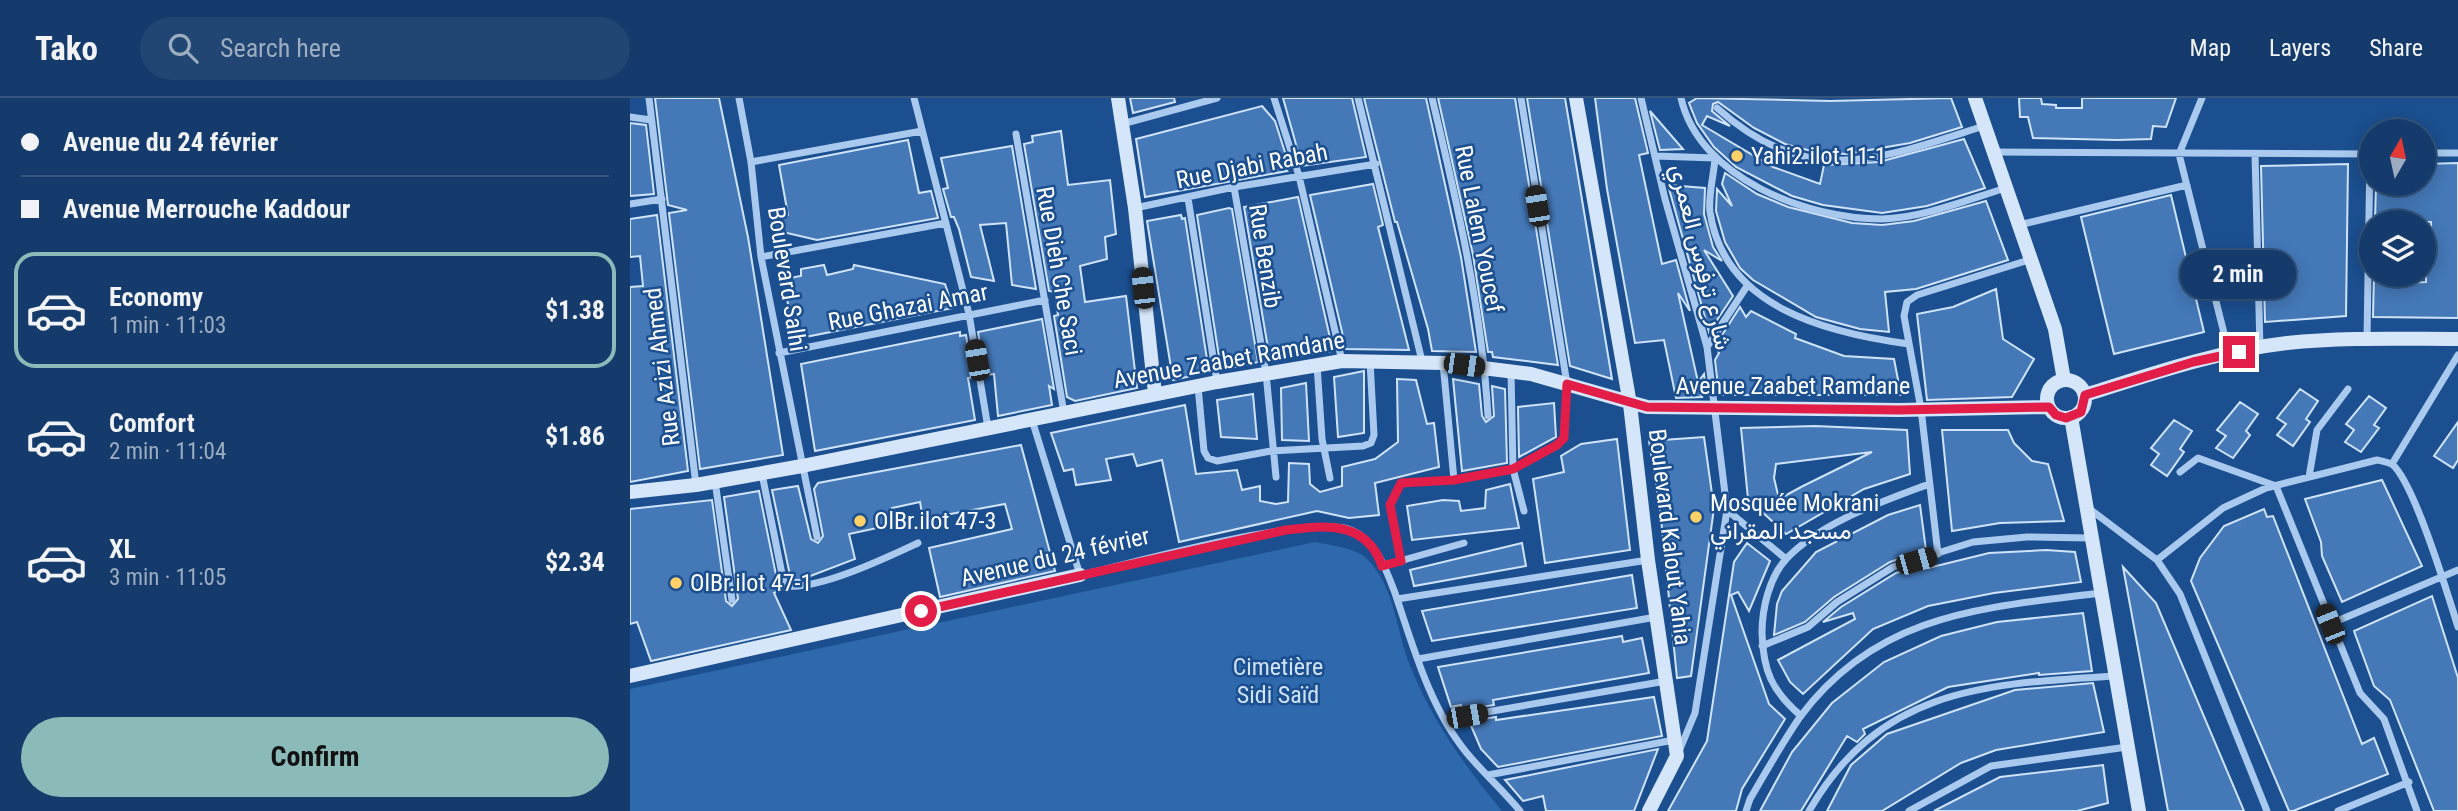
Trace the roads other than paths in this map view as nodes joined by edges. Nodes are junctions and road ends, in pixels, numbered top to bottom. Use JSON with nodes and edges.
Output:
{"nodes":[{"id":1,"x":649,"y":98,"type":"edge"},
{"id":2,"x":739,"y":98,"type":"edge"},
{"id":3,"x":914,"y":98,"type":"edge"},
{"id":4,"x":1118,"y":98,"type":"edge"},
{"id":5,"x":1217,"y":98,"type":"edge"},
{"id":6,"x":1274,"y":98,"type":"edge"},
{"id":7,"x":1358,"y":98,"type":"edge"},
{"id":8,"x":1432,"y":98,"type":"edge"},
{"id":9,"x":1521,"y":98,"type":"edge"},
{"id":10,"x":1576,"y":98,"type":"edge"},
{"id":11,"x":1641,"y":98,"type":"edge"},
{"id":12,"x":1681,"y":98,"type":"edge"},
{"id":13,"x":1975,"y":98,"type":"edge"},
{"id":14,"x":2202,"y":98,"type":"edge"},
{"id":15,"x":1717,"y":108,"type":"dead end"},
{"id":16,"x":630,"y":117,"type":"edge"},
{"id":17,"x":651,"y":120,"type":"junction"},
{"id":18,"x":1122,"y":124,"type":"junction"},
{"id":19,"x":1984,"y":126,"type":"junction"},
{"id":20,"x":922,"y":131,"type":"junction"},
{"id":21,"x":1016,"y":134,"type":"dead end"},
{"id":22,"x":1993,"y":152,"type":"junction"},
{"id":23,"x":2359,"y":153,"type":"edge"},
{"id":24,"x":2436,"y":153,"type":"edge"},
{"id":25,"x":2458,"y":153,"type":"edge"},
{"id":26,"x":2179,"y":154,"type":"junction"},
{"id":27,"x":2255,"y":154,"type":"junction"},
{"id":28,"x":1656,"y":156,"type":"junction"},
{"id":29,"x":1715,"y":158,"type":"junction"},
{"id":30,"x":751,"y":162,"type":"junction"},
{"id":31,"x":1376,"y":163,"type":"junction"},
{"id":32,"x":1299,"y":176,"type":"junction"},
{"id":33,"x":2186,"y":185,"type":"junction"},
{"id":34,"x":1234,"y":187,"type":"junction"},
{"id":35,"x":2006,"y":188,"type":"junction"},
{"id":36,"x":2370,"y":196,"type":"edge"},
{"id":37,"x":1188,"y":198,"type":"junction"},
{"id":38,"x":662,"y":199,"type":"junction"},
{"id":39,"x":630,"y":204,"type":"edge"},
{"id":40,"x":1135,"y":208,"type":"junction"},
{"id":41,"x":946,"y":223,"type":"junction"},
{"id":42,"x":2019,"y":225,"type":"junction"},
{"id":43,"x":761,"y":257,"type":"junction"},
{"id":44,"x":2032,"y":259,"type":"junction"},
{"id":45,"x":1748,"y":286,"type":"junction"},
{"id":46,"x":1045,"y":300,"type":"junction"},
{"id":47,"x":969,"y":314,"type":"junction"},
{"id":48,"x":2367,"y":339,"type":"junction"},
{"id":49,"x":2458,"y":339,"type":"edge"},
{"id":50,"x":1909,"y":344,"type":"junction"},
{"id":51,"x":1707,"y":347,"type":"junction"},
{"id":52,"x":2260,"y":348,"type":"junction"},
{"id":53,"x":779,"y":353,"type":"junction"},
{"id":54,"x":2229,"y":354,"type":"junction"},
{"id":55,"x":2458,"y":355,"type":"edge"},
{"id":56,"x":1342,"y":361,"type":"junction"},
{"id":57,"x":1370,"y":361,"type":"junction"},
{"id":58,"x":1422,"y":361,"type":"junction"},
{"id":59,"x":1443,"y":363,"type":"junction"},
{"id":60,"x":1317,"y":365,"type":"junction"},
{"id":61,"x":1485,"y":368,"type":"junction"},
{"id":62,"x":1511,"y":372,"type":"junction"},
{"id":63,"x":1266,"y":373,"type":"junction"},
{"id":64,"x":2064,"y":380,"type":"junction"},
{"id":65,"x":1217,"y":382,"type":"junction"},
{"id":66,"x":1567,"y":384,"type":"junction"},
{"id":67,"x":1198,"y":386,"type":"junction"},
{"id":68,"x":2348,"y":389,"type":"dead end"},
{"id":69,"x":1155,"y":394,"type":"junction"},
{"id":70,"x":2085,"y":395,"type":"junction"},
{"id":71,"x":1630,"y":404,"type":"junction"},
{"id":72,"x":2049,"y":407,"type":"junction"},
{"id":73,"x":1715,"y":409,"type":"junction"},
{"id":74,"x":1922,"y":409,"type":"junction"},
{"id":75,"x":1064,"y":414,"type":"junction"},
{"id":76,"x":1488,"y":416,"type":"dead end"},
{"id":77,"x":2070,"y":417,"type":"junction"},
{"id":78,"x":1032,"y":420,"type":"junction"},
{"id":79,"x":988,"y":429,"type":"junction"},
{"id":80,"x":1324,"y":449,"type":"junction"},
{"id":81,"x":1271,"y":451,"type":"junction"},
{"id":82,"x":2392,"y":464,"type":"junction"},
{"id":83,"x":802,"y":466,"type":"junction"},
{"id":84,"x":1513,"y":469,"type":"junction"},
{"id":85,"x":2180,"y":472,"type":"dead end"},
{"id":86,"x":762,"y":473,"type":"junction"},
{"id":87,"x":1276,"y":477,"type":"dead end"},
{"id":88,"x":2309,"y":477,"type":"junction"},
{"id":89,"x":1330,"y":478,"type":"dead end"},
{"id":90,"x":1454,"y":480,"type":"junction"},
{"id":91,"x":715,"y":481,"type":"junction"},
{"id":92,"x":1929,"y":484,"type":"junction"},
{"id":93,"x":696,"y":485,"type":"junction"},
{"id":94,"x":2276,"y":486,"type":"junction"},
{"id":95,"x":630,"y":492,"type":"edge"},
{"id":96,"x":2083,"y":505,"type":"junction"},
{"id":97,"x":1727,"y":510,"type":"junction"},
{"id":98,"x":1524,"y":511,"type":"dead end"},
{"id":99,"x":817,"y":537,"type":"dead end"},
{"id":100,"x":2090,"y":538,"type":"junction"},
{"id":101,"x":918,"y":543,"type":"dead end"},
{"id":102,"x":1464,"y":543,"type":"dead end"},
{"id":103,"x":1938,"y":554,"type":"junction"},
{"id":104,"x":1786,"y":559,"type":"junction"},
{"id":105,"x":1648,"y":560,"type":"junction"},
{"id":106,"x":2157,"y":560,"type":"junction"},
{"id":107,"x":1401,"y":561,"type":"junction"},
{"id":108,"x":1382,"y":566,"type":"junction"},
{"id":109,"x":2458,"y":570,"type":"edge"},
{"id":110,"x":1080,"y":575,"type":"junction"},
{"id":111,"x":2443,"y":576,"type":"junction"},
{"id":112,"x":2100,"y":593,"type":"junction"},
{"id":113,"x":1397,"y":599,"type":"junction"},
{"id":114,"x":732,"y":600,"type":"dead end"},
{"id":115,"x":1657,"y":617,"type":"junction"},
{"id":116,"x":2330,"y":624,"type":"junction"},
{"id":117,"x":2458,"y":627,"type":"edge"},
{"id":118,"x":1762,"y":646,"type":"junction"},
{"id":119,"x":1418,"y":659,"type":"junction"},
{"id":120,"x":630,"y":676,"type":"edge"},
{"id":121,"x":2114,"y":676,"type":"junction"},
{"id":122,"x":1666,"y":681,"type":"junction"},
{"id":123,"x":1801,"y":716,"type":"junction"},
{"id":124,"x":1446,"y":719,"type":"junction"},
{"id":125,"x":1674,"y":740,"type":"junction"},
{"id":126,"x":2127,"y":747,"type":"junction"},
{"id":127,"x":1677,"y":756,"type":"junction"},
{"id":128,"x":1488,"y":775,"type":"junction"},
{"id":129,"x":2409,"y":782,"type":"junction"},
{"id":130,"x":1520,"y":811,"type":"edge"},
{"id":131,"x":1649,"y":811,"type":"edge"},
{"id":132,"x":1746,"y":811,"type":"edge"},
{"id":133,"x":1809,"y":811,"type":"edge"},
{"id":134,"x":1909,"y":811,"type":"edge"},
{"id":135,"x":2139,"y":811,"type":"edge"},
{"id":136,"x":2267,"y":811,"type":"edge"},
{"id":137,"x":2338,"y":811,"type":"edge"},
{"id":138,"x":2417,"y":811,"type":"edge"}],
"edges":[{"from":1,"to":17,"type":"street","name":"Rue Azizi Ahmed"},
{"from":2,"to":30,"type":"street","name":"Boulevard Salhi"},
{"from":3,"to":20,"type":"street"},
{"from":4,"to":18,"type":"main road"},
{"from":5,"to":18,"type":"street"},
{"from":6,"to":32,"type":"street"},
{"from":7,"to":31,"type":"street"},
{"from":8,"to":61,"type":"street","name":"Rue Lalem Youcef"},
{"from":9,"to":66,"type":"street"},
{"from":10,"to":71,"type":"main road","name":"Boulevard Kalout Yahia"},
{"from":11,"to":28,"type":"street","name":"شارع ترفوس العمري"},
{"from":12,"to":29,"type":"street"},
{"from":13,"to":19,"type":"main road"},
{"from":14,"to":26,"type":"street"},
{"from":15,"to":19,"type":"street"},
{"from":16,"to":17,"type":"street"},
{"from":17,"to":38,"type":"street","name":"Rue Azizi Ahmed"},
{"from":18,"to":40,"type":"main road"},
{"from":19,"to":22,"type":"main road"},
{"from":20,"to":30,"type":"street"},
{"from":20,"to":41,"type":"street"},
{"from":21,"to":46,"type":"street","name":"Rue Dieh Che Saci"},
{"from":22,"to":26,"type":"street"},
{"from":22,"to":35,"type":"main road"},
{"from":23,"to":27,"type":"street"},
{"from":24,"to":25,"type":"street"},
{"from":26,"to":27,"type":"street"},
{"from":26,"to":33,"type":"street"},
{"from":27,"to":52,"type":"street"},
{"from":28,"to":29,"type":"street"},
{"from":28,"to":51,"type":"street","name":"شارع ترفوس العمري"},
{"from":29,"to":35,"type":"street"},
{"from":29,"to":45,"type":"street"},
{"from":30,"to":43,"type":"street","name":"Boulevard Salhi"},
{"from":31,"to":32,"type":"street","name":"Rue Djabi Rabah"},
{"from":31,"to":58,"type":"street"},
{"from":32,"to":34,"type":"street","name":"Rue Djabi Rabah"},
{"from":32,"to":56,"type":"street"},
{"from":33,"to":42,"type":"street"},
{"from":33,"to":54,"type":"street"},
{"from":34,"to":37,"type":"street","name":"Rue Djabi Rabah"},
{"from":34,"to":63,"type":"street","name":"Rue Benzib"},
{"from":35,"to":42,"type":"main road"},
{"from":36,"to":48,"type":"street"},
{"from":37,"to":40,"type":"street","name":"Rue Djabi Rabah"},
{"from":37,"to":65,"type":"street"},
{"from":38,"to":39,"type":"street"},
{"from":38,"to":93,"type":"street","name":"Rue Azizi Ahmed"},
{"from":40,"to":69,"type":"main road"},
{"from":41,"to":43,"type":"street"},
{"from":41,"to":47,"type":"street"},
{"from":42,"to":44,"type":"main road"},
{"from":43,"to":53,"type":"street","name":"Boulevard Salhi"},
{"from":44,"to":50,"type":"street"},
{"from":44,"to":64,"type":"main road"},
{"from":45,"to":50,"type":"street"},
{"from":45,"to":51,"type":"street"},
{"from":46,"to":47,"type":"street","name":"Rue Ghazai Amar"},
{"from":46,"to":75,"type":"street","name":"Rue Dieh Che Saci"},
{"from":47,"to":53,"type":"street","name":"Rue Ghazai Amar"},
{"from":47,"to":79,"type":"street"},
{"from":48,"to":49,"type":"main road"},
{"from":48,"to":52,"type":"main road"},
{"from":50,"to":74,"type":"street"},
{"from":51,"to":73,"type":"street","name":"شارع ترفوس العمري"},
{"from":52,"to":54,"type":"main road"},
{"from":53,"to":83,"type":"street","name":"Boulevard Salhi"},
{"from":54,"to":70,"type":"main road"},
{"from":55,"to":82,"type":"street"},
{"from":56,"to":57,"type":"main road","name":"Avenue Zaabet Ramdane"},
{"from":56,"to":60,"type":"main road","name":"Avenue Zaabet Ramdane"},
{"from":57,"to":58,"type":"main road","name":"Avenue Zaabet Ramdane"},
{"from":57,"to":80,"type":"street"},
{"from":58,"to":59,"type":"main road","name":"Avenue Zaabet Ramdane"},
{"from":59,"to":61,"type":"main road","name":"Avenue Zaabet Ramdane"},
{"from":59,"to":90,"type":"street"},
{"from":60,"to":63,"type":"main road","name":"Avenue Zaabet Ramdane"},
{"from":60,"to":80,"type":"street"},
{"from":61,"to":62,"type":"main road","name":"Avenue Zaabet Ramdane"},
{"from":61,"to":76,"type":"street","name":"Rue Lalem Youcef"},
{"from":62,"to":66,"type":"main road","name":"Avenue Zaabet Ramdane"},
{"from":62,"to":84,"type":"street"},
{"from":63,"to":65,"type":"main road","name":"Avenue Zaabet Ramdane"},
{"from":63,"to":81,"type":"street","name":"Rue Benzib"},
{"from":64,"to":70,"type":"main road"},
{"from":64,"to":72,"type":"main road"},
{"from":65,"to":67,"type":"main road","name":"Avenue Zaabet Ramdane"},
{"from":66,"to":71,"type":"main road","name":"Avenue Zaabet Ramdane"},
{"from":66,"to":84,"type":"street"},
{"from":67,"to":69,"type":"main road","name":"Avenue Zaabet Ramdane"},
{"from":67,"to":81,"type":"street"},
{"from":68,"to":88,"type":"street"},
{"from":69,"to":75,"type":"main road","name":"Avenue Zaabet Ramdane"},
{"from":70,"to":77,"type":"main road"},
{"from":71,"to":73,"type":"main road","name":"Avenue Zaabet Ramdane"},
{"from":71,"to":105,"type":"main road","name":"Boulevard Kalout Yahia"},
{"from":72,"to":74,"type":"main road","name":"Avenue Zaabet Ramdane"},
{"from":72,"to":77,"type":"main road"},
{"from":73,"to":74,"type":"main road","name":"Avenue Zaabet Ramdane"},
{"from":73,"to":97,"type":"street","name":"شارع ترفوس العمري"},
{"from":74,"to":92,"type":"street"},
{"from":75,"to":78,"type":"main road","name":"Avenue Zaabet Ramdane"},
{"from":77,"to":96,"type":"main road"},
{"from":78,"to":79,"type":"main road","name":"Avenue Zaabet Ramdane"},
{"from":78,"to":110,"type":"street"},
{"from":79,"to":83,"type":"main road","name":"Avenue Zaabet Ramdane"},
{"from":80,"to":81,"type":"street"},
{"from":80,"to":89,"type":"street"},
{"from":81,"to":87,"type":"street","name":"Rue Benzib"},
{"from":82,"to":88,"type":"street"},
{"from":82,"to":111,"type":"street"},
{"from":83,"to":86,"type":"main road","name":"Avenue Zaabet Ramdane"},
{"from":83,"to":99,"type":"street","name":"Boulevard Salhi"},
{"from":84,"to":90,"type":"street"},
{"from":84,"to":98,"type":"street"},
{"from":85,"to":94,"type":"street"},
{"from":86,"to":91,"type":"main road","name":"Avenue Zaabet Ramdane"},
{"from":86,"to":101,"type":"street"},
{"from":88,"to":94,"type":"street"},
{"from":90,"to":107,"type":"street"},
{"from":91,"to":93,"type":"main road","name":"Avenue Zaabet Ramdane"},
{"from":91,"to":114,"type":"street"},
{"from":92,"to":103,"type":"street"},
{"from":92,"to":104,"type":"street"},
{"from":93,"to":95,"type":"main road","name":"Avenue Zaabet Ramdane"},
{"from":94,"to":106,"type":"street"},
{"from":94,"to":116,"type":"street"},
{"from":96,"to":100,"type":"main road"},
{"from":96,"to":106,"type":"street"},
{"from":97,"to":104,"type":"street"},
{"from":97,"to":127,"type":"street","name":"شارع ترفوس العمري"},
{"from":100,"to":103,"type":"street"},
{"from":100,"to":112,"type":"main road"},
{"from":102,"to":107,"type":"street"},
{"from":103,"to":118,"type":"street"},
{"from":104,"to":118,"type":"street"},
{"from":105,"to":113,"type":"street"},
{"from":105,"to":115,"type":"main road","name":"Boulevard Kalout Yahia"},
{"from":106,"to":136,"type":"street"},
{"from":107,"to":108,"type":"street"},
{"from":108,"to":110,"type":"street","name":"Avenue du 24 février"},
{"from":108,"to":113,"type":"street","name":"Avenue du 24 février"},
{"from":109,"to":111,"type":"street"},
{"from":110,"to":120,"type":"main road","name":"Avenue du 24 février"},
{"from":111,"to":116,"type":"street"},
{"from":111,"to":117,"type":"street"},
{"from":112,"to":121,"type":"main road"},
{"from":112,"to":123,"type":"street"},
{"from":113,"to":119,"type":"street","name":"Avenue du 24 février"},
{"from":115,"to":119,"type":"street"},
{"from":115,"to":122,"type":"main road","name":"Boulevard Kalout Yahia"},
{"from":116,"to":129,"type":"street"},
{"from":118,"to":123,"type":"street"},
{"from":119,"to":124,"type":"street","name":"Avenue du 24 février"},
{"from":121,"to":126,"type":"main road"},
{"from":121,"to":133,"type":"street"},
{"from":122,"to":124,"type":"street"},
{"from":122,"to":125,"type":"main road","name":"Boulevard Kalout Yahia"},
{"from":123,"to":132,"type":"street"},
{"from":124,"to":128,"type":"street","name":"Avenue du 24 février"},
{"from":125,"to":127,"type":"main road","name":"Boulevard Kalout Yahia"},
{"from":125,"to":128,"type":"street"},
{"from":126,"to":134,"type":"street"},
{"from":126,"to":135,"type":"main road"},
{"from":127,"to":131,"type":"main road"},
{"from":128,"to":130,"type":"street","name":"Avenue du 24 février"},
{"from":129,"to":137,"type":"street"},
{"from":129,"to":138,"type":"street"}]}
